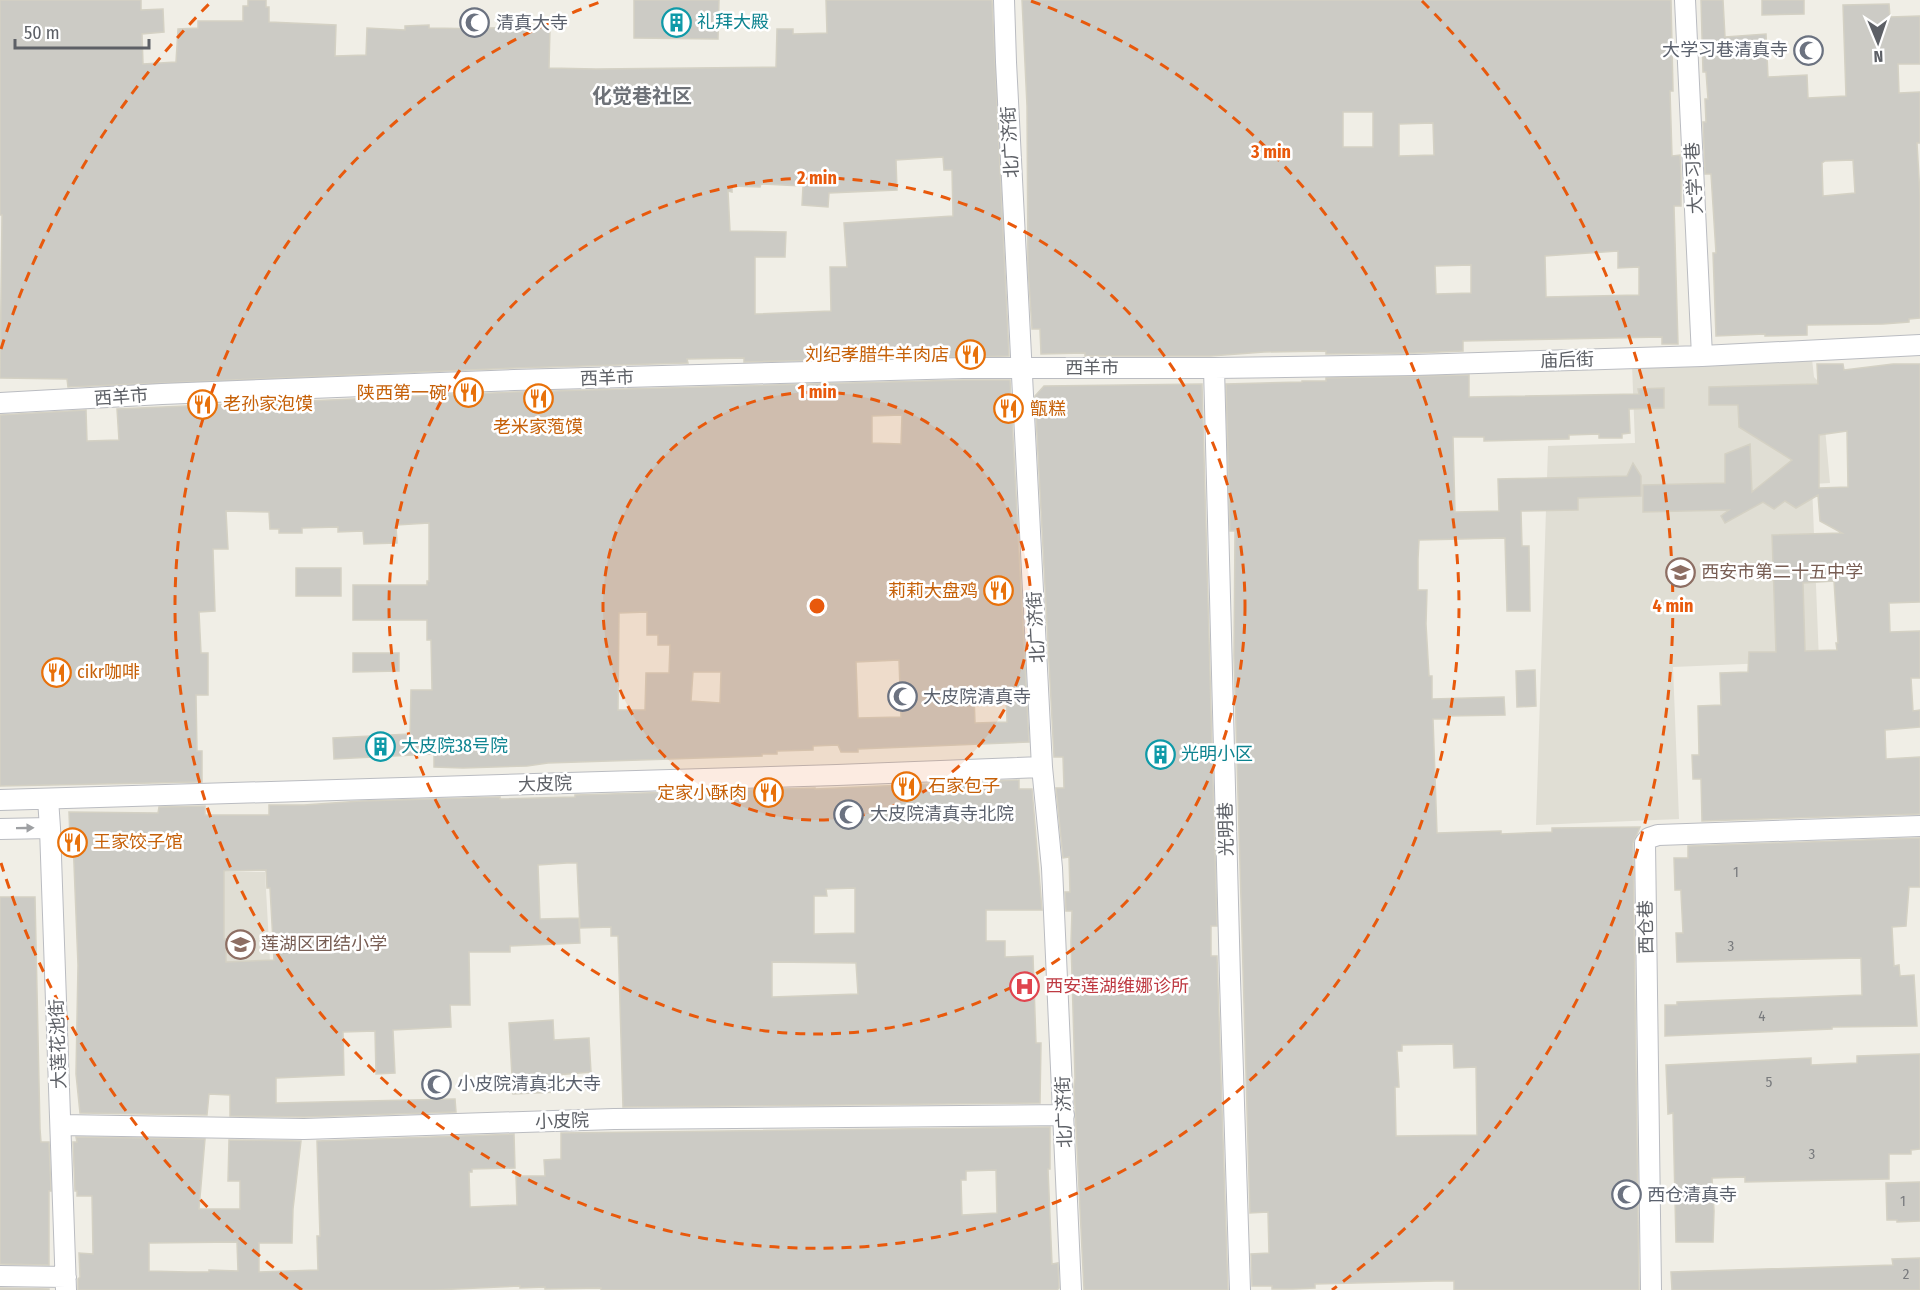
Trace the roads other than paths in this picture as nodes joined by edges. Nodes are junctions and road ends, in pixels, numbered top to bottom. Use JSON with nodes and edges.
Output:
{"nodes":[{"id":1,"x":1004,"y":0,"type":"edge"},
{"id":2,"x":1685,"y":0,"type":"edge"},
{"id":3,"x":1920,"y":345,"type":"edge"},
{"id":4,"x":1702,"y":356,"type":"junction"},
{"id":5,"x":1214,"y":368,"type":"junction"},
{"id":6,"x":1023,"y":369,"type":"junction"},
{"id":7,"x":0,"y":404,"type":"edge"},
{"id":8,"x":1042,"y":767,"type":"junction"},
{"id":9,"x":48,"y":799,"type":"junction"},
{"id":10,"x":0,"y":800,"type":"edge"},
{"id":11,"x":1920,"y":826,"type":"edge"},
{"id":12,"x":50,"y":828,"type":"junction"},
{"id":13,"x":0,"y":829,"type":"edge"},
{"id":14,"x":1064,"y":1115,"type":"junction"},
{"id":15,"x":61,"y":1125,"type":"junction"},
{"id":16,"x":0,"y":1276,"type":"edge"},
{"id":17,"x":66,"y":1284,"type":"edge"},
{"id":18,"x":1071,"y":1290,"type":"edge"},
{"id":19,"x":1240,"y":1290,"type":"edge"},
{"id":20,"x":1651,"y":1290,"type":"edge"}],
"edges":[{"from":1,"to":6,"type":"street","name":"北广济街"},
{"from":2,"to":4,"type":"street","name":"大学习巷"},
{"from":3,"to":4,"type":"street","name":"庙后街"},
{"from":4,"to":5,"type":"street","name":"庙后街"},
{"from":5,"to":6,"type":"street","name":"西羊市"},
{"from":5,"to":19,"type":"street","name":"光明巷"},
{"from":6,"to":7,"type":"street","name":"西羊市"},
{"from":6,"to":8,"type":"street","name":"北广济街"},
{"from":8,"to":9,"type":"street","name":"大皮院"},
{"from":8,"to":14,"type":"street","name":"北广济街"},
{"from":9,"to":10,"type":"street","name":"大皮院"},
{"from":9,"to":12,"type":"street","name":"大莲花池街"},
{"from":11,"to":20,"type":"street","name":"西仓巷"},
{"from":13,"to":12,"type":"street","one_way":true},
{"from":12,"to":15,"type":"street","name":"大莲花池街"},
{"from":14,"to":15,"type":"street","name":"小皮院"},
{"from":14,"to":18,"type":"street","name":"北广济街"},
{"from":15,"to":17,"type":"street","name":"大莲花池街"},
{"from":16,"to":17,"type":"street"}]}
